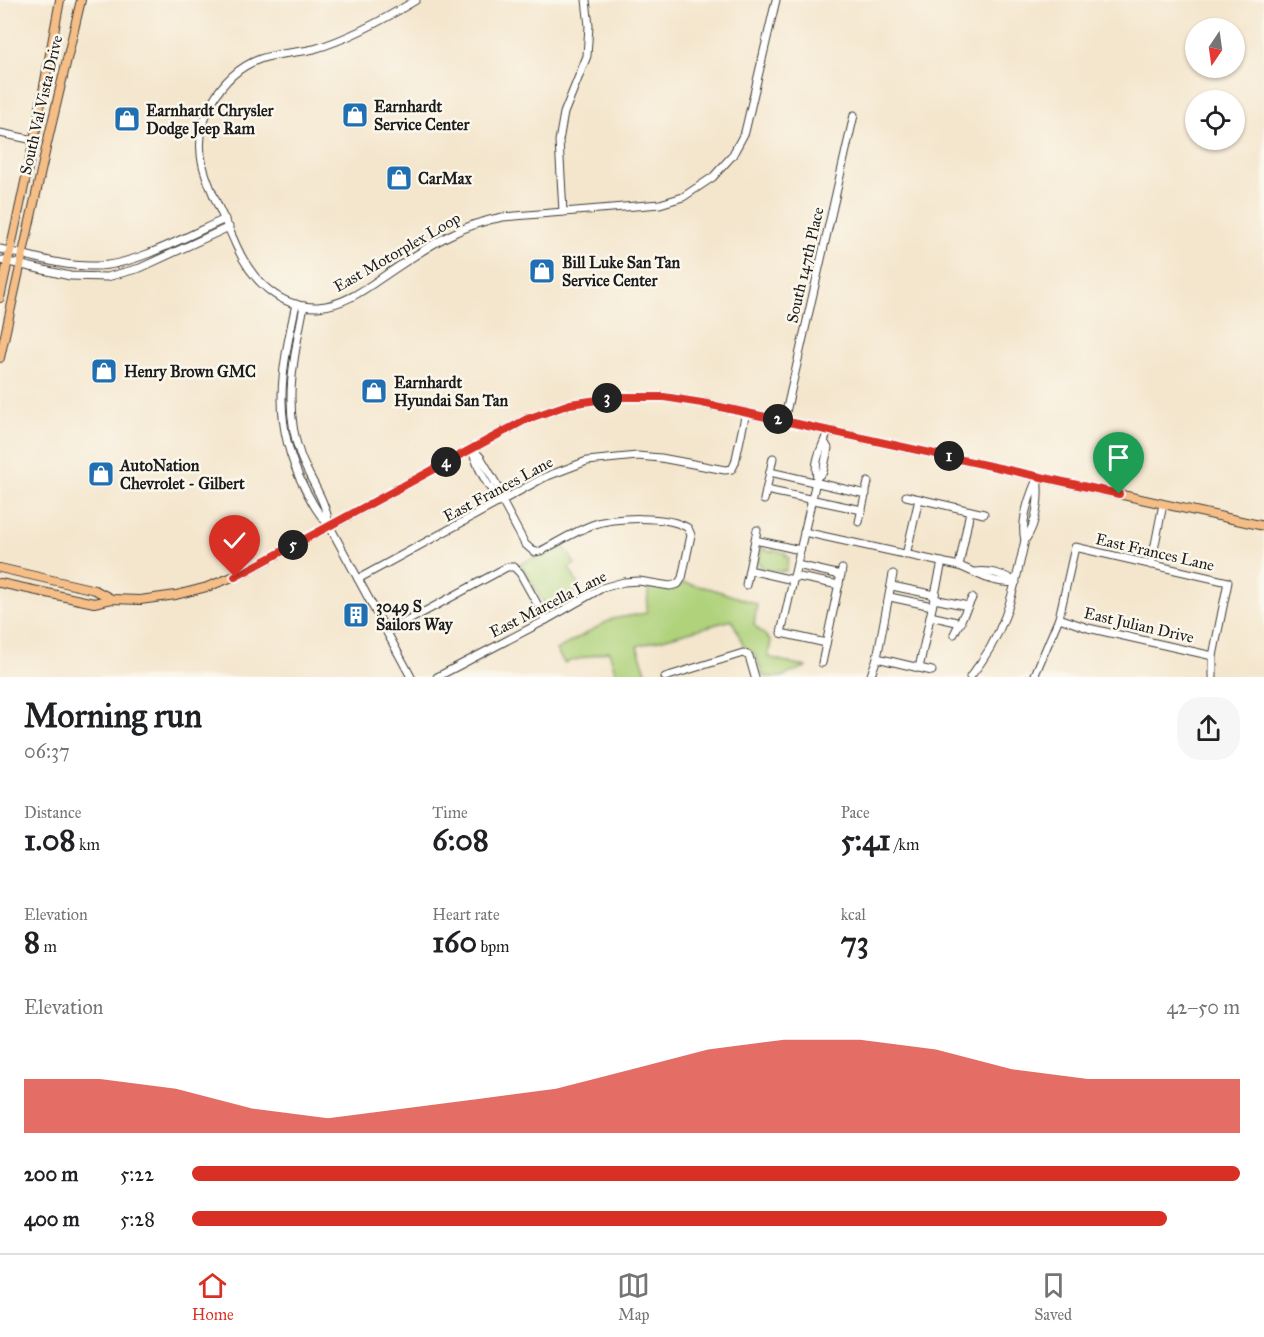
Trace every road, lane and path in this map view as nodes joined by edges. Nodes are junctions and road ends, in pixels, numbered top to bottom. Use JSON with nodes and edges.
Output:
{"nodes":[{"id":1,"x":60,"y":0,"type":"edge"},
{"id":2,"x":81,"y":0,"type":"edge"},
{"id":3,"x":416,"y":0,"type":"edge"},
{"id":4,"x":586,"y":0,"type":"edge"},
{"id":5,"x":776,"y":0,"type":"edge"},
{"id":6,"x":854,"y":115,"type":"dead end"},
{"id":7,"x":0,"y":133,"type":"edge"},
{"id":8,"x":34,"y":140,"type":"junction"},
{"id":9,"x":563,"y":212,"type":"junction"},
{"id":10,"x":225,"y":219,"type":"junction"},
{"id":11,"x":229,"y":227,"type":"junction"},
{"id":12,"x":0,"y":249,"type":"edge"},
{"id":13,"x":10,"y":251,"type":"junction"},
{"id":14,"x":23,"y":254,"type":"junction"},
{"id":15,"x":135,"y":258,"type":"junction"},
{"id":16,"x":4,"y":261,"type":"edge"},
{"id":17,"x":21,"y":265,"type":"junction"},
{"id":18,"x":140,"y":268,"type":"junction"},
{"id":19,"x":0,"y":298,"type":"edge"},
{"id":20,"x":296,"y":304,"type":"junction"},
{"id":21,"x":304,"y":306,"type":"junction"},
{"id":22,"x":0,"y":358,"type":"edge"},
{"id":23,"x":746,"y":412,"type":"junction"},
{"id":24,"x":783,"y":421,"type":"junction"},
{"id":25,"x":828,"y":430,"type":"junction"},
{"id":26,"x":472,"y":448,"type":"junction"},
{"id":27,"x":773,"y":458,"type":"dead end"},
{"id":28,"x":770,"y":472,"type":"junction"},
{"id":29,"x":1037,"y":477,"type":"junction"},
{"id":30,"x":817,"y":480,"type":"junction"},
{"id":31,"x":868,"y":482,"type":"dead end"},
{"id":32,"x":766,"y":490,"type":"junction"},
{"id":33,"x":866,"y":494,"type":"junction"},
{"id":34,"x":906,"y":496,"type":"dead end"},
{"id":35,"x":919,"y":499,"type":"junction"},
{"id":36,"x":764,"y":500,"type":"dead end"},
{"id":37,"x":812,"y":500,"type":"junction"},
{"id":38,"x":502,"y":501,"type":"junction"},
{"id":39,"x":1163,"y":504,"type":"junction"},
{"id":40,"x":862,"y":510,"type":"junction"},
{"id":41,"x":970,"y":511,"type":"junction"},
{"id":42,"x":984,"y":514,"type":"dead end"},
{"id":43,"x":859,"y":522,"type":"dead end"},
{"id":44,"x":329,"y":525,"type":"junction"},
{"id":45,"x":1264,"y":526,"type":"edge"},
{"id":46,"x":758,"y":530,"type":"dead end"},
{"id":47,"x":804,"y":532,"type":"junction"},
{"id":48,"x":755,"y":540,"type":"junction"},
{"id":49,"x":800,"y":550,"type":"junction"},
{"id":50,"x":906,"y":555,"type":"junction"},
{"id":51,"x":942,"y":562,"type":"junction"},
{"id":52,"x":1150,"y":564,"type":"junction"},
{"id":53,"x":797,"y":565,"type":"junction"},
{"id":54,"x":958,"y":566,"type":"junction"},
{"id":55,"x":0,"y":568,"type":"edge"},
{"id":56,"x":749,"y":570,"type":"junction"},
{"id":57,"x":893,"y":574,"type":"dead end"},
{"id":58,"x":794,"y":578,"type":"junction"},
{"id":59,"x":358,"y":579,"type":"junction"},
{"id":60,"x":1016,"y":582,"type":"junction"},
{"id":61,"x":0,"y":583,"type":"edge"},
{"id":62,"x":746,"y":585,"type":"dead end"},
{"id":63,"x":839,"y":585,"type":"junction"},
{"id":64,"x":892,"y":586,"type":"junction"},
{"id":65,"x":890,"y":597,"type":"junction"},
{"id":66,"x":972,"y":598,"type":"dead end"},
{"id":67,"x":112,"y":599,"type":"junction"},
{"id":68,"x":934,"y":600,"type":"junction"},
{"id":69,"x":969,"y":606,"type":"junction"},
{"id":70,"x":930,"y":616,"type":"junction"},
{"id":71,"x":1059,"y":618,"type":"junction"},
{"id":72,"x":546,"y":621,"type":"junction"},
{"id":73,"x":962,"y":623,"type":"junction"},
{"id":74,"x":387,"y":632,"type":"junction"},
{"id":75,"x":954,"y":634,"type":"dead end"},
{"id":76,"x":826,"y":643,"type":"junction"},
{"id":77,"x":1214,"y":656,"type":"junction"},
{"id":78,"x":877,"y":658,"type":"junction"},
{"id":79,"x":822,"y":663,"type":"dead end"},
{"id":80,"x":919,"y":668,"type":"junction"},
{"id":81,"x":932,"y":671,"type":"dead end"},
{"id":82,"x":871,"y":675,"type":"dead end"},
{"id":83,"x":411,"y":677,"type":"edge"},
{"id":84,"x":437,"y":677,"type":"edge"},
{"id":85,"x":665,"y":677,"type":"edge"},
{"id":86,"x":755,"y":677,"type":"edge"},
{"id":87,"x":970,"y":677,"type":"edge"},
{"id":88,"x":1034,"y":677,"type":"edge"},
{"id":89,"x":1213,"y":677,"type":"edge"}],
"edges":[{"from":1,"to":8,"type":"main road","name":"South Val Vista Drive"},
{"from":2,"to":14,"type":"main road","name":"South Val Vista Drive"},
{"from":3,"to":10,"type":"street","name":"East Motorplex Loop"},
{"from":4,"to":9,"type":"street"},
{"from":5,"to":9,"type":"street","name":"East Motorplex Loop"},
{"from":6,"to":24,"type":"street","name":"South 147th Place"},
{"from":7,"to":8,"type":"street"},
{"from":8,"to":13,"type":"main road","name":"South Val Vista Drive"},
{"from":9,"to":21,"type":"street","name":"East Motorplex Loop"},
{"from":10,"to":11,"type":"street","name":"East Motorplex Loop"},
{"from":10,"to":15,"type":"street"},
{"from":11,"to":18,"type":"street"},
{"from":11,"to":20,"type":"street","name":"East Motorplex Loop"},
{"from":12,"to":13,"type":"street"},
{"from":13,"to":14,"type":"street"},
{"from":13,"to":16,"type":"main road","name":"South Val Vista Drive"},
{"from":14,"to":15,"type":"street"},
{"from":14,"to":17,"type":"main road","name":"South Val Vista Drive"},
{"from":15,"to":18,"type":"street"},
{"from":16,"to":17,"type":"street"},
{"from":16,"to":19,"type":"main road","name":"South Val Vista Drive"},
{"from":17,"to":18,"type":"street"},
{"from":17,"to":22,"type":"main road","name":"South Val Vista Drive"},
{"from":20,"to":21,"type":"street","name":"East Motorplex Loop"},
{"from":20,"to":44,"type":"street"},
{"from":21,"to":44,"type":"street"},
{"from":23,"to":24,"type":"main road"},
{"from":23,"to":26,"type":"main road"},
{"from":23,"to":38,"type":"street","name":"East Frances Lane"},
{"from":24,"to":25,"type":"main road"},
{"from":25,"to":29,"type":"main road"},
{"from":25,"to":30,"type":"street"},
{"from":26,"to":38,"type":"street"},
{"from":26,"to":44,"type":"main road"},
{"from":27,"to":28,"type":"street"},
{"from":28,"to":30,"type":"street"},
{"from":28,"to":32,"type":"street"},
{"from":29,"to":39,"type":"main road"},
{"from":29,"to":60,"type":"street"},
{"from":30,"to":33,"type":"street"},
{"from":30,"to":37,"type":"street"},
{"from":31,"to":33,"type":"street"},
{"from":32,"to":36,"type":"street"},
{"from":32,"to":37,"type":"street"},
{"from":33,"to":40,"type":"street"},
{"from":34,"to":35,"type":"street"},
{"from":35,"to":41,"type":"street"},
{"from":35,"to":50,"type":"street"},
{"from":37,"to":40,"type":"street"},
{"from":37,"to":47,"type":"street"},
{"from":38,"to":59,"type":"street","name":"East Frances Lane"},
{"from":38,"to":72,"type":"street","name":"East Marcella Lane"},
{"from":39,"to":45,"type":"main road"},
{"from":39,"to":52,"type":"street"},
{"from":40,"to":43,"type":"street"},
{"from":41,"to":42,"type":"street"},
{"from":41,"to":54,"type":"street"},
{"from":44,"to":59,"type":"street"},
{"from":44,"to":67,"type":"main road"},
{"from":46,"to":48,"type":"street"},
{"from":47,"to":49,"type":"street"},
{"from":47,"to":50,"type":"street"},
{"from":48,"to":49,"type":"street"},
{"from":48,"to":56,"type":"street"},
{"from":49,"to":53,"type":"street"},
{"from":50,"to":51,"type":"street"},
{"from":51,"to":54,"type":"street"},
{"from":51,"to":68,"type":"street"},
{"from":52,"to":71,"type":"street","name":"East Frances Lane"},
{"from":52,"to":77,"type":"street","name":"East Frances Lane"},
{"from":53,"to":58,"type":"street"},
{"from":53,"to":63,"type":"street"},
{"from":54,"to":60,"type":"street"},
{"from":55,"to":67,"type":"main road"},
{"from":56,"to":58,"type":"street"},
{"from":56,"to":62,"type":"street"},
{"from":57,"to":64,"type":"street"},
{"from":58,"to":63,"type":"street"},
{"from":58,"to":76,"type":"street"},
{"from":59,"to":74,"type":"street"},
{"from":60,"to":87,"type":"street"},
{"from":61,"to":67,"type":"main road"},
{"from":63,"to":76,"type":"street"},
{"from":64,"to":65,"type":"street"},
{"from":64,"to":68,"type":"street"},
{"from":65,"to":68,"type":"street"},
{"from":65,"to":78,"type":"street"},
{"from":66,"to":69,"type":"street"},
{"from":68,"to":69,"type":"street"},
{"from":68,"to":70,"type":"street"},
{"from":69,"to":73,"type":"street"},
{"from":70,"to":73,"type":"street"},
{"from":70,"to":80,"type":"street"},
{"from":71,"to":77,"type":"street","name":"East Julian Drive"},
{"from":71,"to":88,"type":"street"},
{"from":72,"to":74,"type":"street"},
{"from":72,"to":84,"type":"street","name":"East Marcella Lane"},
{"from":73,"to":75,"type":"street"},
{"from":74,"to":83,"type":"street"},
{"from":76,"to":79,"type":"street"},
{"from":77,"to":89,"type":"street"},
{"from":78,"to":80,"type":"street"},
{"from":78,"to":82,"type":"street"},
{"from":80,"to":81,"type":"street"},
{"from":85,"to":86,"type":"street"}]}
